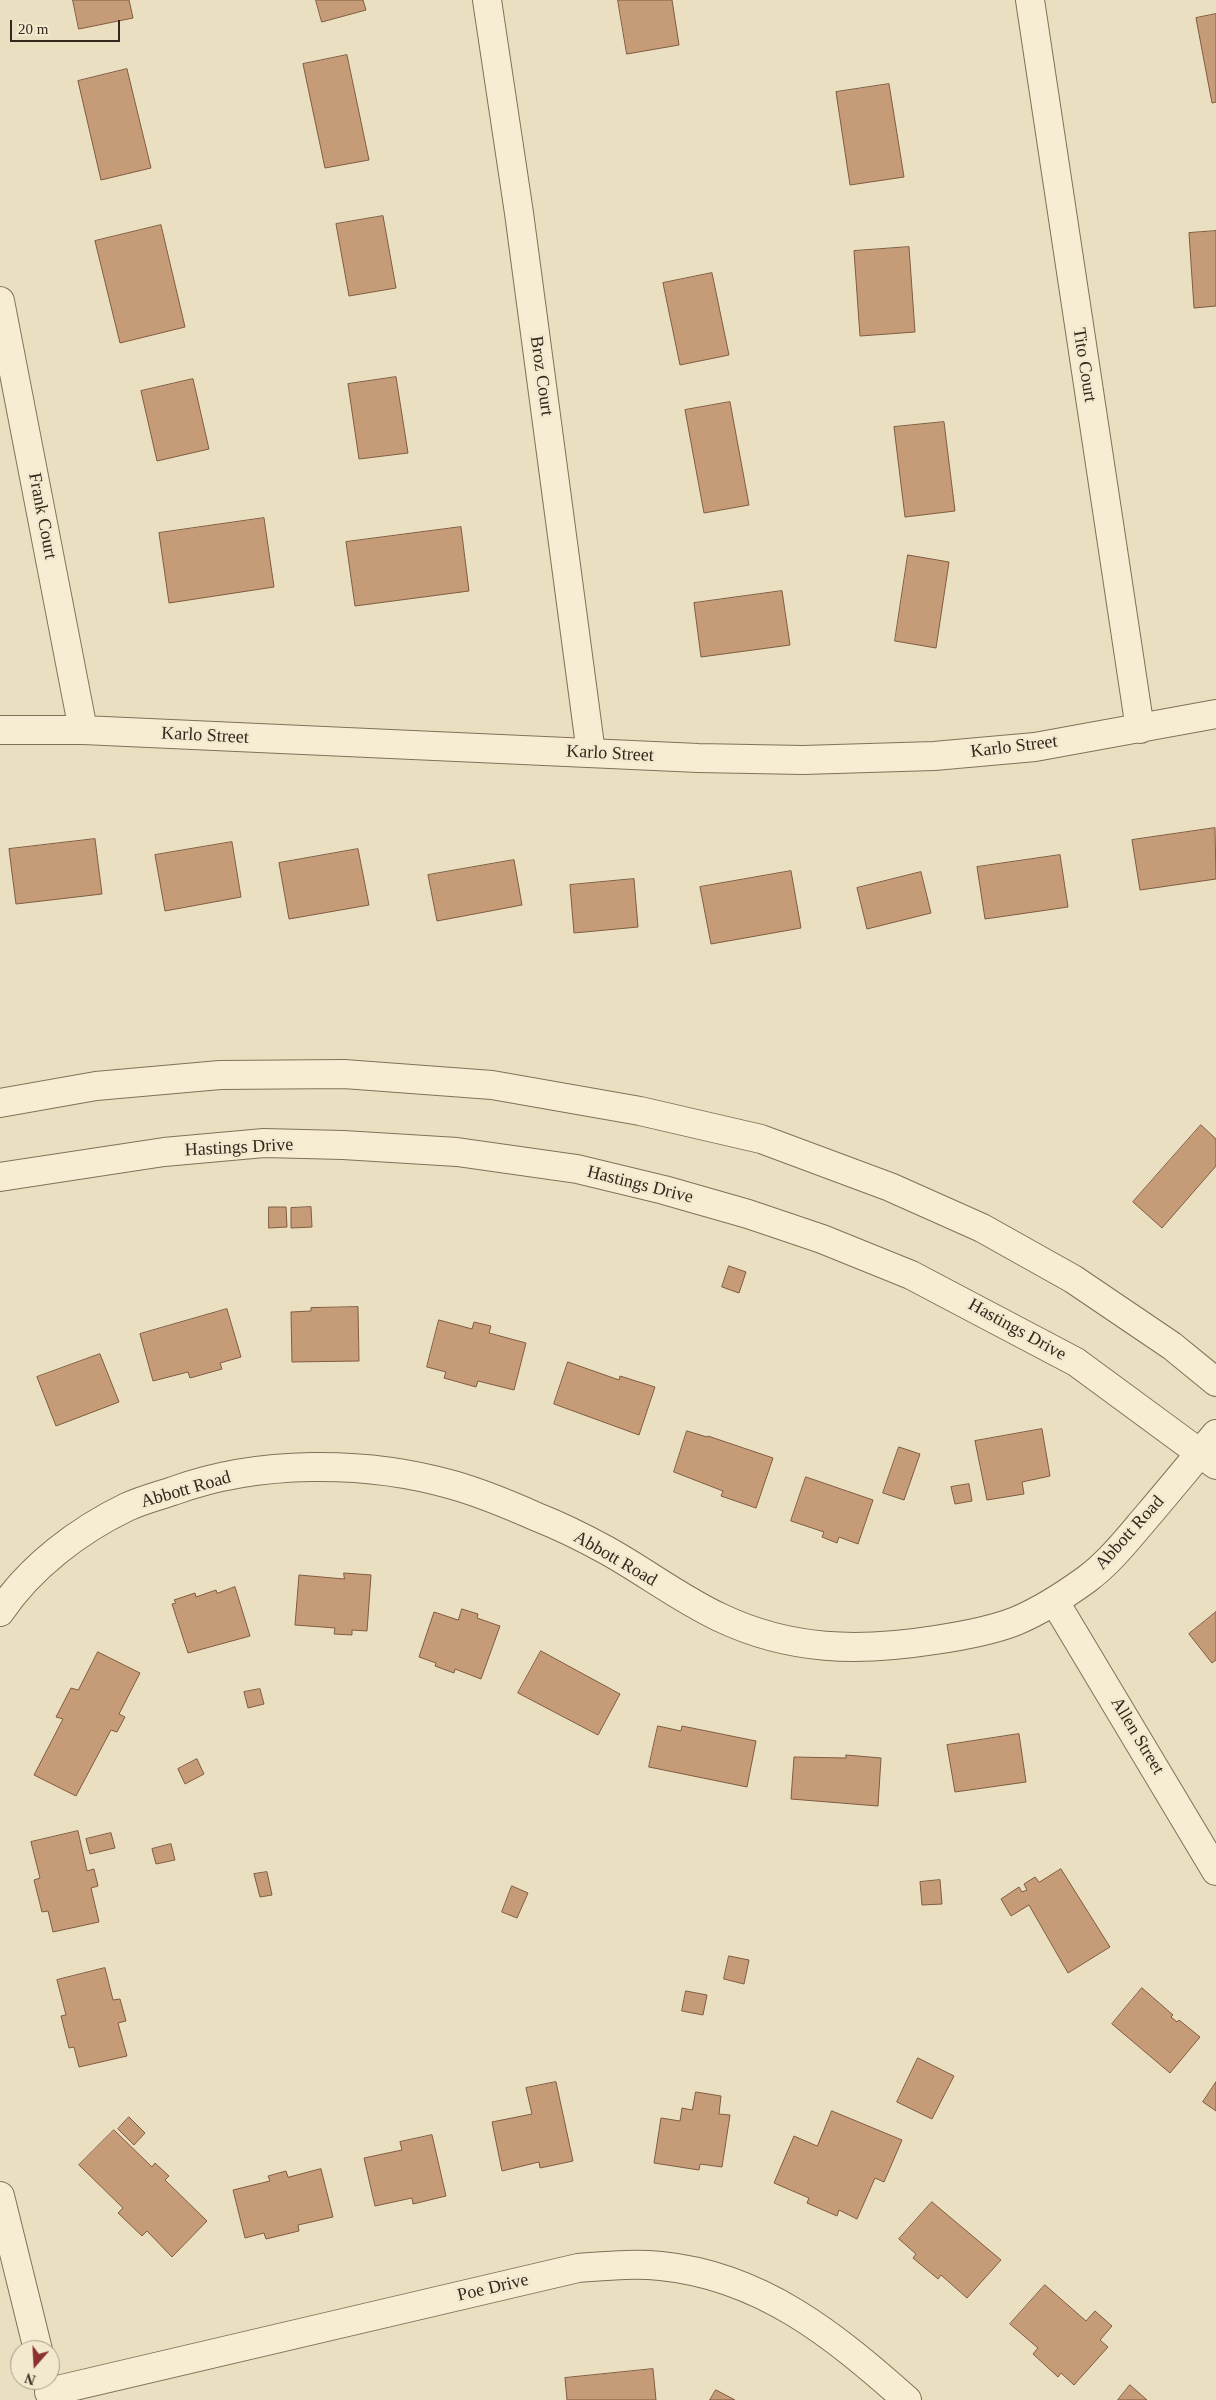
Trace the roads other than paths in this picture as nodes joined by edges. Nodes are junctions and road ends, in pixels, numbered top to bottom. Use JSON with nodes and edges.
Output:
{"nodes":[{"id":1,"x":487,"y":0,"type":"edge"},
{"id":2,"x":1030,"y":0,"type":"edge"},
{"id":3,"x":0,"y":301,"type":"edge"},
{"id":4,"x":1216,"y":714,"type":"edge"},
{"id":5,"x":1140,"y":729,"type":"junction"},
{"id":6,"x":0,"y":730,"type":"edge"},
{"id":7,"x":83,"y":730,"type":"junction"},
{"id":8,"x":592,"y":753,"type":"junction"},
{"id":9,"x":0,"y":1103,"type":"edge"},
{"id":10,"x":0,"y":1177,"type":"edge"},
{"id":11,"x":1216,"y":1382,"type":"edge"},
{"id":12,"x":1211,"y":1450,"type":"edge"},
{"id":13,"x":1055,"y":1602,"type":"junction"},
{"id":14,"x":0,"y":1612,"type":"edge"},
{"id":15,"x":1216,"y":1871,"type":"edge"},
{"id":16,"x":0,"y":2196,"type":"edge"},
{"id":17,"x":36,"y":2340,"type":"edge"},
{"id":18,"x":49,"y":2391,"type":"edge"},
{"id":19,"x":907,"y":2400,"type":"edge"}],
"edges":[{"from":1,"to":8,"type":"street","name":"Broz Court"},
{"from":2,"to":5,"type":"street","name":"Tito Court"},
{"from":3,"to":7,"type":"street","name":"Frank Court"},
{"from":4,"to":5,"type":"street","name":"Karlo Street"},
{"from":5,"to":8,"type":"street","name":"Karlo Street"},
{"from":6,"to":7,"type":"street","name":"Karlo Street"},
{"from":7,"to":8,"type":"street","name":"Karlo Street"},
{"from":9,"to":11,"type":"street"},
{"from":10,"to":12,"type":"street","name":"Hastings Drive"},
{"from":12,"to":13,"type":"street","name":"Abbott Road"},
{"from":13,"to":14,"type":"street","name":"Abbott Road"},
{"from":13,"to":15,"type":"street","name":"Allen Street"},
{"from":16,"to":17,"type":"street"},
{"from":18,"to":19,"type":"street","name":"Poe Drive"}]}
